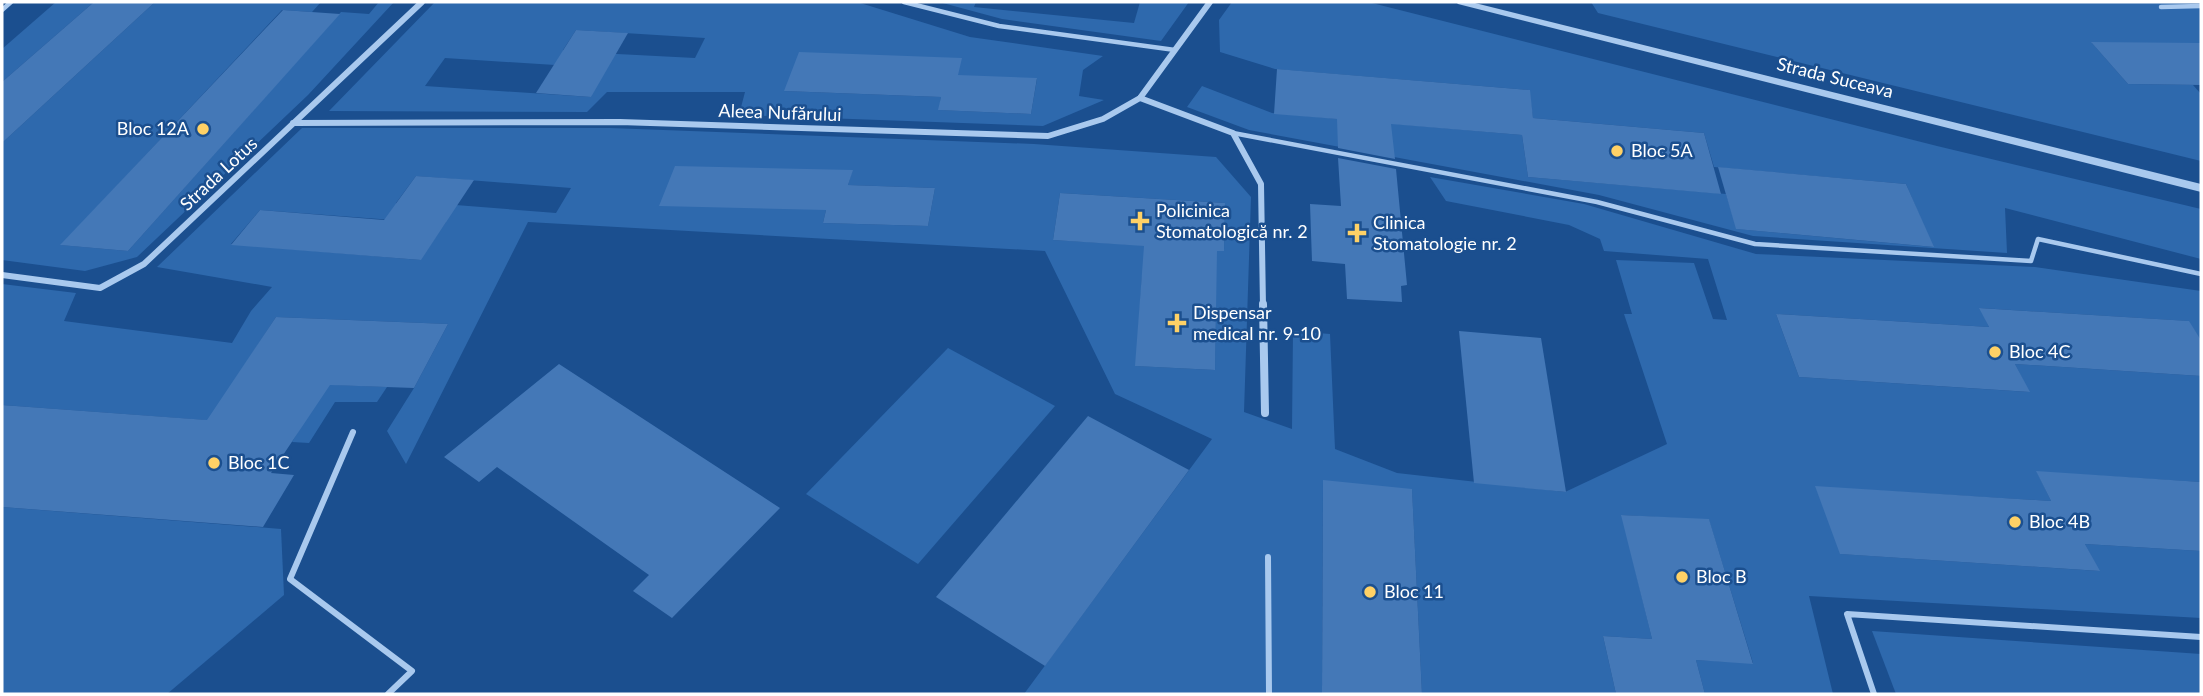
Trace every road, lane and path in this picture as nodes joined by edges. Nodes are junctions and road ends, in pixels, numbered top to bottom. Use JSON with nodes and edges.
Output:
{"nodes":[{"id":1,"x":11,"y":2,"type":"edge"},
{"id":2,"x":422,"y":2,"type":"edge"},
{"id":3,"x":904,"y":2,"type":"edge"},
{"id":4,"x":1210,"y":2,"type":"edge"},
{"id":5,"x":1461,"y":2,"type":"edge"},
{"id":6,"x":2201,"y":6,"type":"edge"},
{"id":7,"x":2161,"y":7,"type":"dead end"},
{"id":8,"x":2,"y":10,"type":"edge"},
{"id":9,"x":1175,"y":50,"type":"junction"},
{"id":10,"x":1140,"y":98,"type":"junction"},
{"id":11,"x":293,"y":123,"type":"junction"},
{"id":12,"x":1233,"y":133,"type":"junction"},
{"id":13,"x":2201,"y":188,"type":"edge"},
{"id":14,"x":2201,"y":274,"type":"edge"},
{"id":15,"x":2,"y":275,"type":"edge"},
{"id":16,"x":1265,"y":413,"type":"dead end"},
{"id":17,"x":353,"y":432,"type":"dead end"},
{"id":18,"x":1268,"y":557,"type":"dead end"},
{"id":19,"x":2201,"y":637,"type":"edge"},
{"id":20,"x":388,"y":694,"type":"edge"},
{"id":21,"x":1269,"y":694,"type":"edge"},
{"id":22,"x":1874,"y":694,"type":"edge"}],
"edges":[{"from":1,"to":8,"type":"lane"},
{"from":2,"to":11,"type":"street","name":"Strada Lotus"},
{"from":3,"to":9,"type":"lane"},
{"from":4,"to":9,"type":"street","name":"Aleea Nufărului"},
{"from":5,"to":13,"type":"street","name":"Strada Suceava"},
{"from":6,"to":7,"type":"lane"},
{"from":9,"to":10,"type":"street","name":"Aleea Nufărului"},
{"from":10,"to":11,"type":"street","name":"Aleea Nufărului"},
{"from":10,"to":12,"type":"street"},
{"from":11,"to":15,"type":"street","name":"Strada Lotus"},
{"from":12,"to":14,"type":"lane"},
{"from":12,"to":16,"type":"street"},
{"from":17,"to":20,"type":"lane"},
{"from":18,"to":21,"type":"lane"},
{"from":19,"to":22,"type":"lane"}]}
